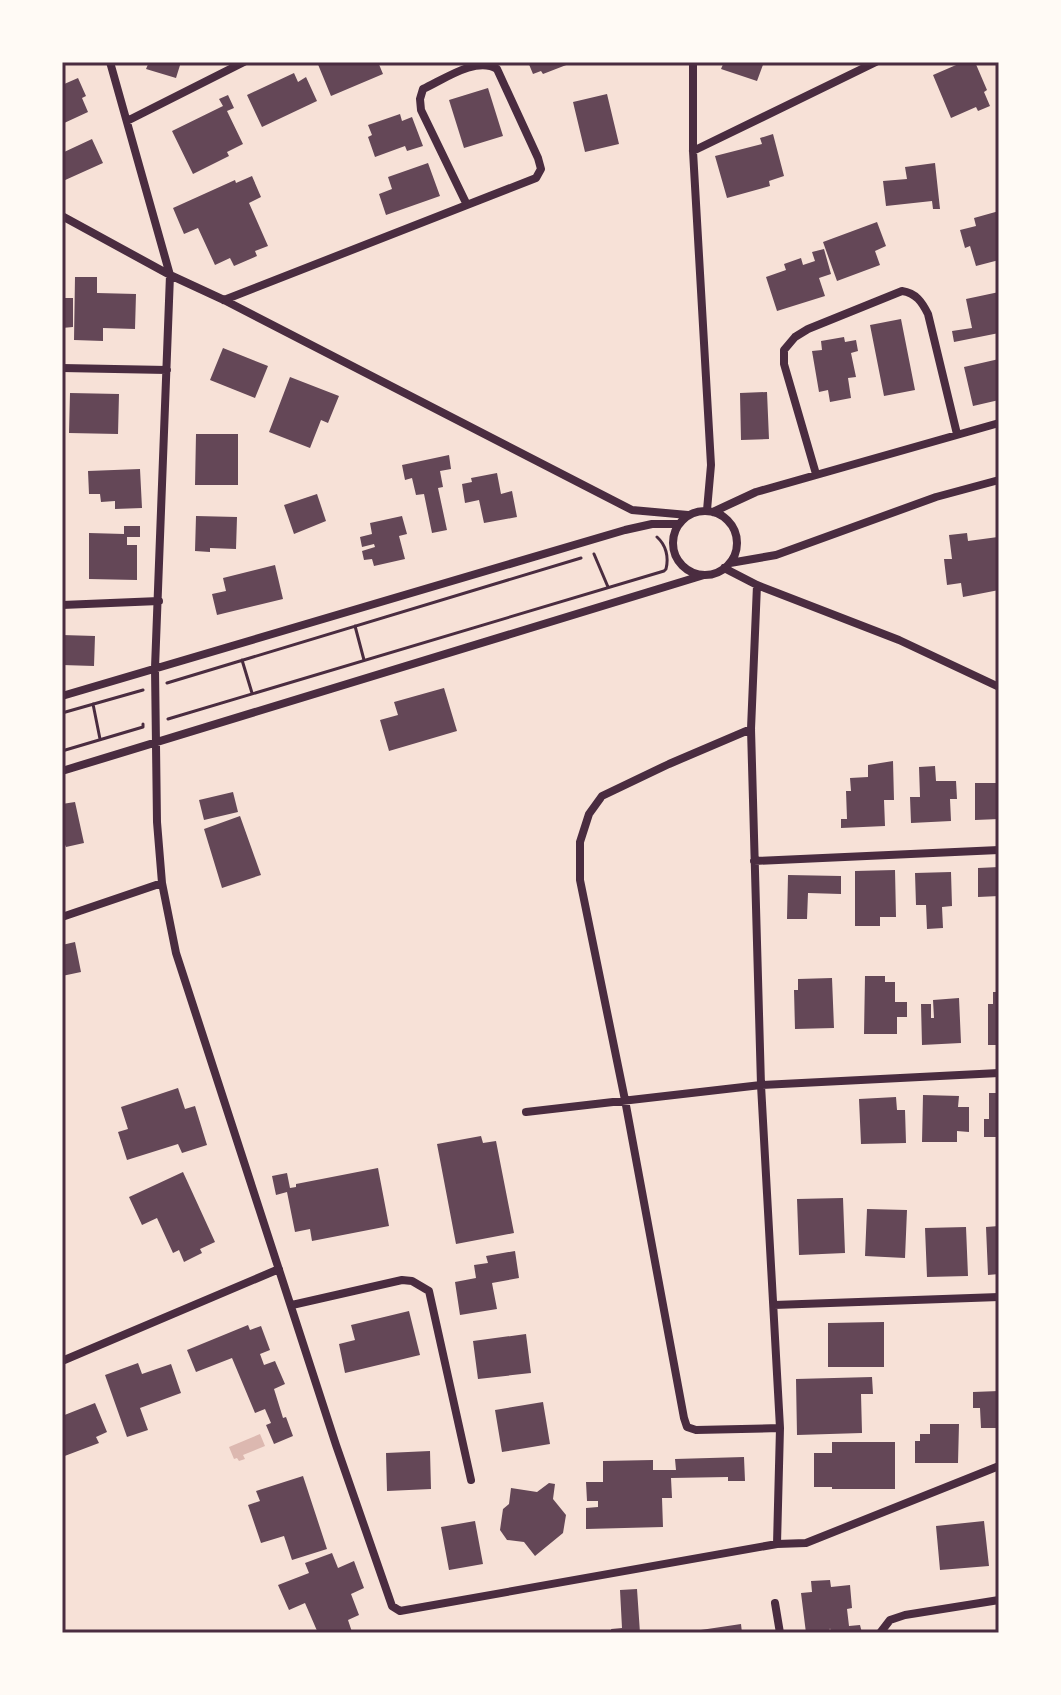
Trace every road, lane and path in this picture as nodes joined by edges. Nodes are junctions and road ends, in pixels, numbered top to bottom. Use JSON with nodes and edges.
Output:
{"nodes":[{"id":1,"x":110,"y":62,"type":"edge"},
{"id":2,"x":244,"y":62,"type":"edge"},
{"id":3,"x":693,"y":62,"type":"edge"},
{"id":4,"x":876,"y":62,"type":"edge"},
{"id":5,"x":127,"y":121,"type":"junction"},
{"id":6,"x":693,"y":151,"type":"junction"},
{"id":7,"x":467,"y":205,"type":"junction"},
{"id":8,"x":62,"y":216,"type":"edge"},
{"id":9,"x":170,"y":275,"type":"junction"},
{"id":10,"x":224,"y":300,"type":"junction"},
{"id":11,"x":62,"y":368,"type":"edge"},
{"id":12,"x":167,"y":370,"type":"junction"},
{"id":13,"x":999,"y":423,"type":"edge"},
{"id":14,"x":957,"y":434,"type":"junction"},
{"id":15,"x":816,"y":474,"type":"junction"},
{"id":16,"x":999,"y":480,"type":"edge"},
{"id":17,"x":710,"y":511,"type":"junction"},
{"id":18,"x":688,"y":515,"type":"junction"},
{"id":19,"x":679,"y":524,"type":"junction"},
{"id":20,"x":653,"y":536,"type":"dead end"},
{"id":21,"x":727,"y":566,"type":"junction"},
{"id":22,"x":704,"y":575,"type":"junction"},
{"id":23,"x":757,"y":585,"type":"junction"},
{"id":24,"x":608,"y":587,"type":"junction"},
{"id":25,"x":159,"y":601,"type":"junction"},
{"id":26,"x":62,"y":605,"type":"edge"},
{"id":27,"x":355,"y":626,"type":"junction"},
{"id":28,"x":242,"y":660,"type":"junction"},
{"id":29,"x":364,"y":660,"type":"junction"},
{"id":30,"x":155,"y":668,"type":"junction"},
{"id":31,"x":167,"y":683,"type":"dead end"},
{"id":32,"x":999,"y":687,"type":"edge"},
{"id":33,"x":252,"y":693,"type":"junction"},
{"id":34,"x":62,"y":696,"type":"edge"},
{"id":35,"x":144,"y":702,"type":"dead end"},
{"id":36,"x":93,"y":704,"type":"junction"},
{"id":37,"x":62,"y":713,"type":"edge"},
{"id":38,"x":143,"y":714,"type":"dead end"},
{"id":39,"x":166,"y":719,"type":"dead end"},
{"id":40,"x":751,"y":729,"type":"junction"},
{"id":41,"x":100,"y":740,"type":"junction"},
{"id":42,"x":156,"y":743,"type":"junction"},
{"id":43,"x":62,"y":751,"type":"edge"},
{"id":44,"x":62,"y":771,"type":"edge"},
{"id":45,"x":999,"y":850,"type":"edge"},
{"id":46,"x":754,"y":861,"type":"junction"},
{"id":47,"x":162,"y":883,"type":"junction"},
{"id":48,"x":62,"y":917,"type":"edge"},
{"id":49,"x":999,"y":1073,"type":"edge"},
{"id":50,"x":761,"y":1085,"type":"junction"},
{"id":51,"x":625,"y":1100,"type":"junction"},
{"id":52,"x":526,"y":1112,"type":"dead end"},
{"id":53,"x":279,"y":1269,"type":"junction"},
{"id":54,"x":999,"y":1297,"type":"edge"},
{"id":55,"x":292,"y":1305,"type":"junction"},
{"id":56,"x":774,"y":1305,"type":"junction"},
{"id":57,"x":62,"y":1361,"type":"edge"},
{"id":58,"x":780,"y":1428,"type":"junction"},
{"id":59,"x":999,"y":1466,"type":"edge"},
{"id":60,"x":471,"y":1480,"type":"dead end"},
{"id":61,"x":777,"y":1544,"type":"junction"},
{"id":62,"x":999,"y":1600,"type":"edge"},
{"id":63,"x":775,"y":1603,"type":"dead end"},
{"id":64,"x":780,"y":1633,"type":"edge"},
{"id":65,"x":880,"y":1633,"type":"edge"}],
"edges":[{"from":1,"to":5,"type":"street"},
{"from":2,"to":5,"type":"street"},
{"from":3,"to":6,"type":"street"},
{"from":4,"to":6,"type":"street"},
{"from":5,"to":9,"type":"street"},
{"from":6,"to":17,"type":"street"},
{"from":7,"to":7,"type":"street"},
{"from":7,"to":10,"type":"street"},
{"from":8,"to":9,"type":"street"},
{"from":9,"to":10,"type":"street"},
{"from":9,"to":12,"type":"street"},
{"from":10,"to":18,"type":"street"},
{"from":11,"to":12,"type":"street"},
{"from":12,"to":25,"type":"street"},
{"from":13,"to":14,"type":"street"},
{"from":14,"to":15,"type":"street"},
{"from":14,"to":15,"type":"street"},
{"from":15,"to":17,"type":"street"},
{"from":16,"to":21,"type":"street"},
{"from":17,"to":18,"type":"street"},
{"from":17,"to":21,"type":"street"},
{"from":18,"to":19,"type":"street"},
{"from":19,"to":22,"type":"street"},
{"from":19,"to":30,"type":"street"},
{"from":20,"to":24,"type":"path"},
{"from":21,"to":22,"type":"street"},
{"from":21,"to":23,"type":"street"},
{"from":22,"to":42,"type":"street"},
{"from":23,"to":32,"type":"street"},
{"from":23,"to":40,"type":"street"},
{"from":24,"to":27,"type":"path"},
{"from":24,"to":29,"type":"path"},
{"from":25,"to":26,"type":"street"},
{"from":25,"to":30,"type":"street"},
{"from":27,"to":28,"type":"path"},
{"from":27,"to":29,"type":"path"},
{"from":28,"to":31,"type":"path"},
{"from":28,"to":33,"type":"path"},
{"from":29,"to":33,"type":"path"},
{"from":30,"to":34,"type":"street"},
{"from":30,"to":42,"type":"street"},
{"from":33,"to":39,"type":"path"},
{"from":35,"to":36,"type":"path"},
{"from":36,"to":37,"type":"path"},
{"from":36,"to":41,"type":"path"},
{"from":38,"to":41,"type":"path"},
{"from":40,"to":46,"type":"street"},
{"from":40,"to":51,"type":"street"},
{"from":41,"to":43,"type":"path"},
{"from":42,"to":44,"type":"street"},
{"from":42,"to":47,"type":"street"},
{"from":45,"to":46,"type":"street"},
{"from":46,"to":50,"type":"street"},
{"from":47,"to":48,"type":"street"},
{"from":47,"to":53,"type":"street"},
{"from":49,"to":50,"type":"street"},
{"from":50,"to":51,"type":"street"},
{"from":50,"to":56,"type":"street"},
{"from":51,"to":52,"type":"street"},
{"from":51,"to":58,"type":"street"},
{"from":53,"to":55,"type":"street"},
{"from":53,"to":57,"type":"street"},
{"from":54,"to":56,"type":"street"},
{"from":55,"to":60,"type":"street"},
{"from":55,"to":61,"type":"street"},
{"from":56,"to":58,"type":"street"},
{"from":58,"to":61,"type":"street"},
{"from":59,"to":61,"type":"street"},
{"from":62,"to":65,"type":"street"},
{"from":63,"to":64,"type":"street"}]}
